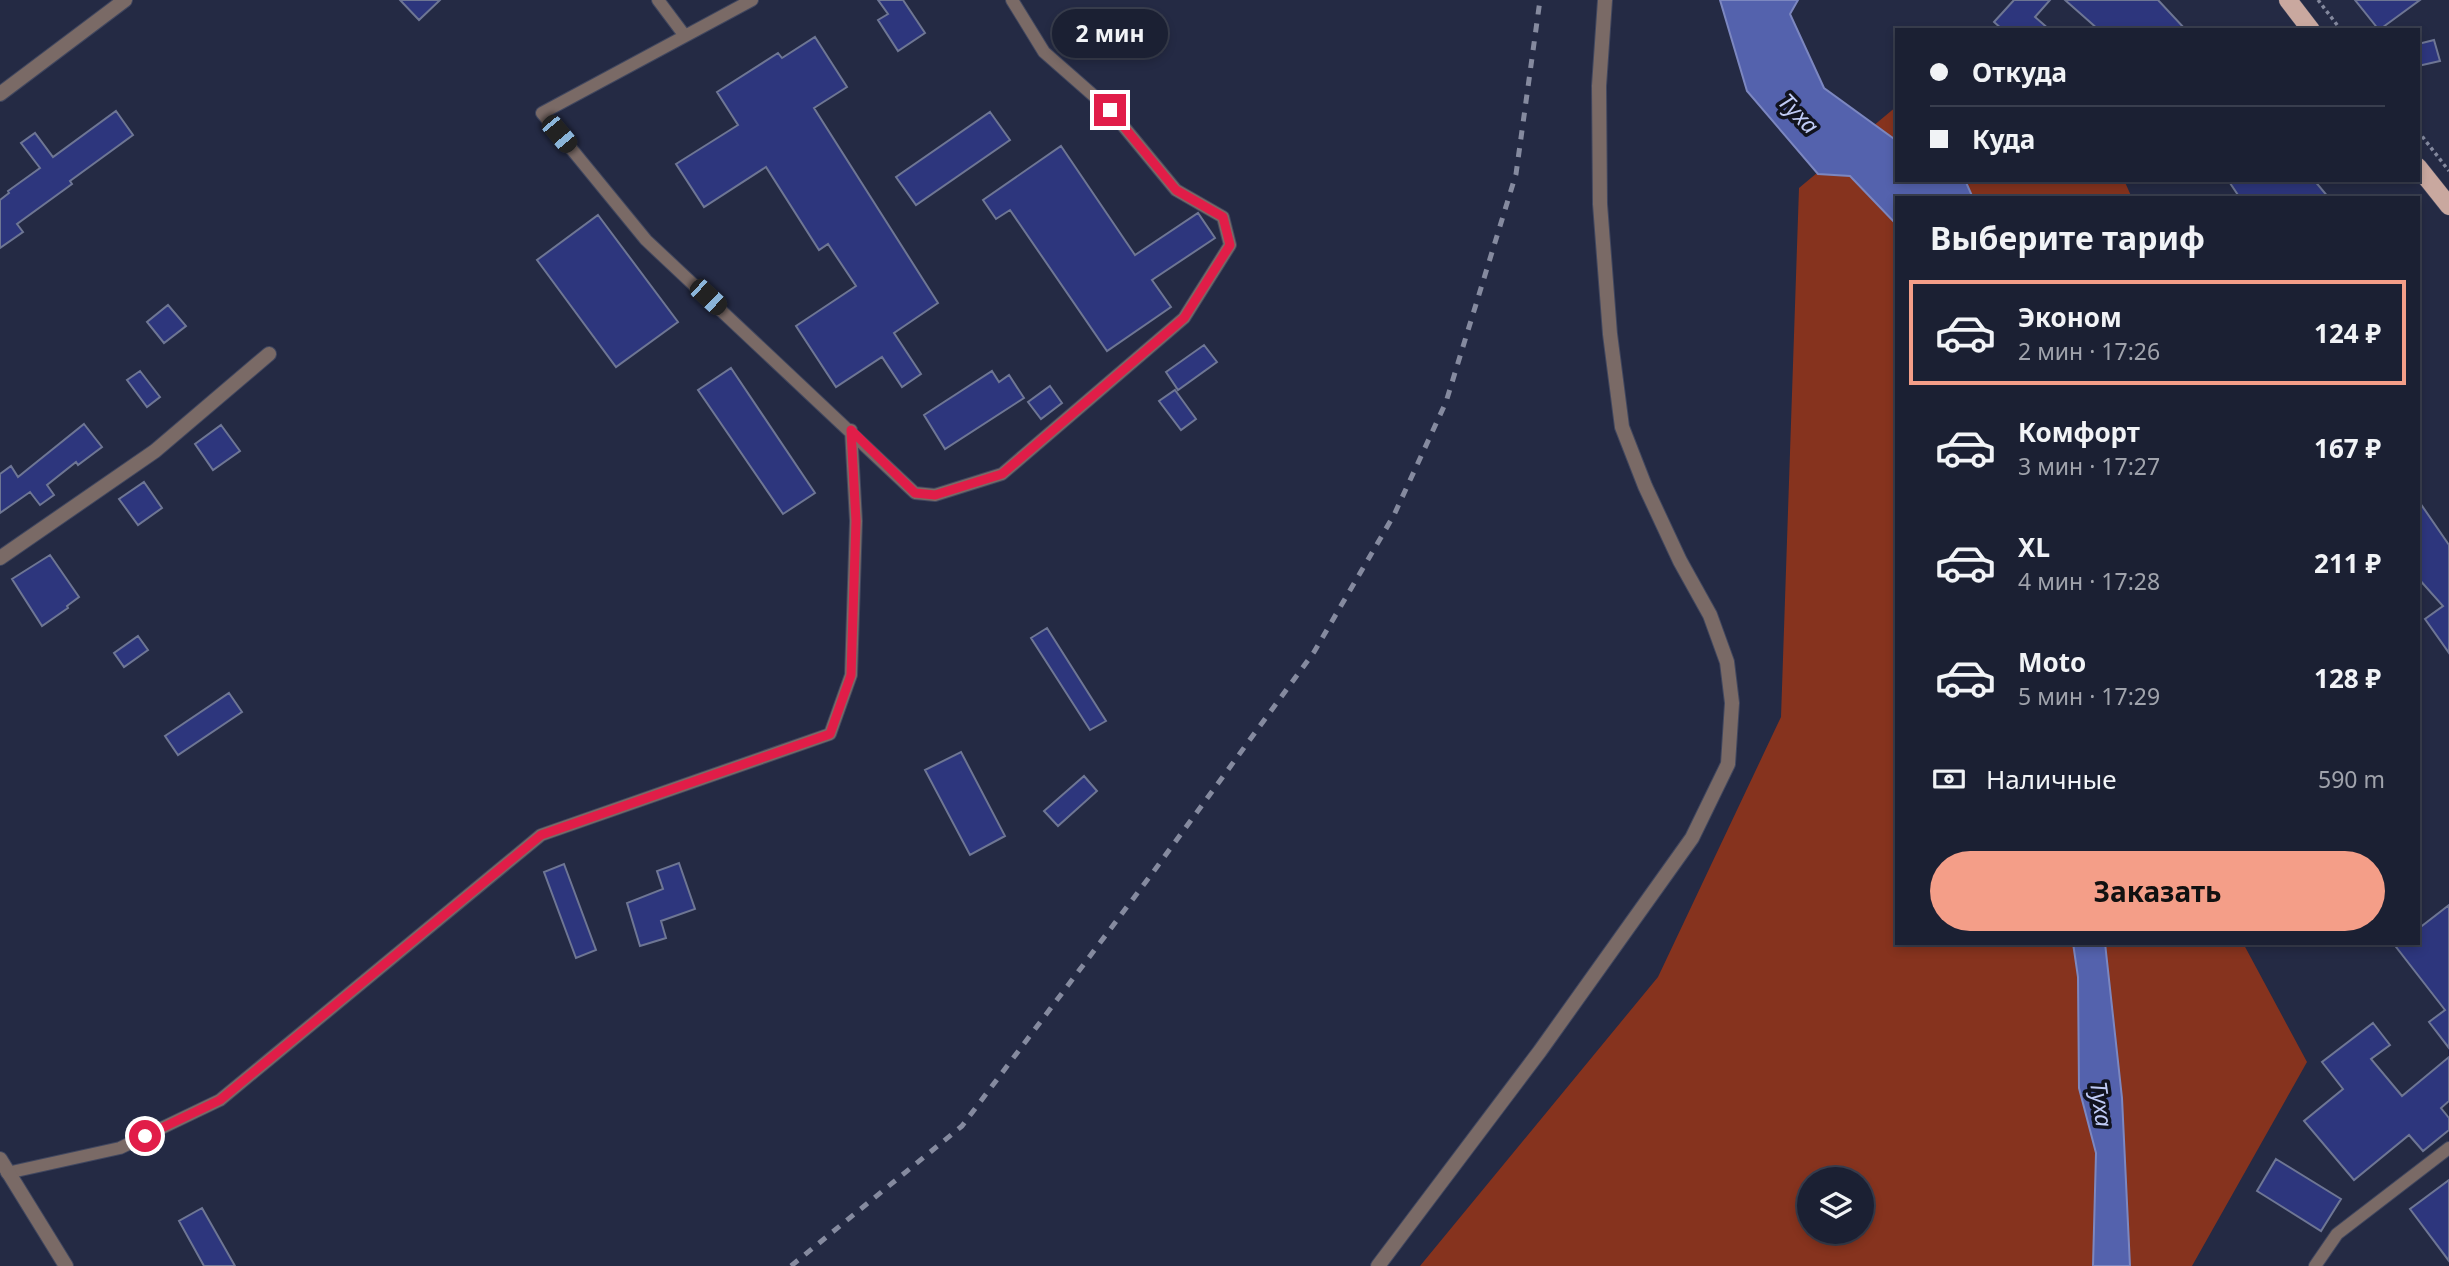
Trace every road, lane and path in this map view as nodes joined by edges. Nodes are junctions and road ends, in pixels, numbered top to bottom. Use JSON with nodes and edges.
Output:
{"nodes":[{"id":1,"x":125,"y":0,"type":"edge"},
{"id":2,"x":658,"y":0,"type":"edge"},
{"id":3,"x":752,"y":0,"type":"edge"},
{"id":4,"x":1012,"y":0,"type":"edge"},
{"id":5,"x":1605,"y":0,"type":"edge"},
{"id":6,"x":2288,"y":0,"type":"edge"},
{"id":7,"x":2318,"y":0,"type":"edge"},
{"id":8,"x":2309,"y":28,"type":"edge"},
{"id":9,"x":2339,"y":28,"type":"edge"},
{"id":10,"x":685,"y":36,"type":"junction"},
{"id":11,"x":0,"y":94,"type":"edge"},
{"id":12,"x":2420,"y":134,"type":"edge"},
{"id":13,"x":2420,"y":170,"type":"edge"},
{"id":14,"x":2449,"y":171,"type":"edge"},
{"id":15,"x":2449,"y":206,"type":"edge"},
{"id":16,"x":269,"y":354,"type":"dead end"},
{"id":17,"x":851,"y":430,"type":"junction"},
{"id":18,"x":0,"y":558,"type":"edge"},
{"id":19,"x":2449,"y":1149,"type":"edge"},
{"id":20,"x":0,"y":1159,"type":"edge"},
{"id":21,"x":7,"y":1173,"type":"junction"},
{"id":22,"x":66,"y":1266,"type":"edge"},
{"id":23,"x":1378,"y":1266,"type":"edge"},
{"id":24,"x":2315,"y":1266,"type":"edge"}],
"edges":[{"from":1,"to":11,"type":"street"},
{"from":2,"to":10,"type":"lane"},
{"from":3,"to":10,"type":"lane"},
{"from":4,"to":17,"type":"lane"},
{"from":5,"to":23,"type":"street"},
{"from":6,"to":8,"type":"main road"},
{"from":7,"to":9,"type":"path"},
{"from":10,"to":17,"type":"lane"},
{"from":12,"to":14,"type":"path"},
{"from":13,"to":15,"type":"main road"},
{"from":16,"to":18,"type":"street"},
{"from":17,"to":21,"type":"lane"},
{"from":19,"to":24,"type":"lane"},
{"from":20,"to":21,"type":"street"},
{"from":21,"to":22,"type":"street"}]}
